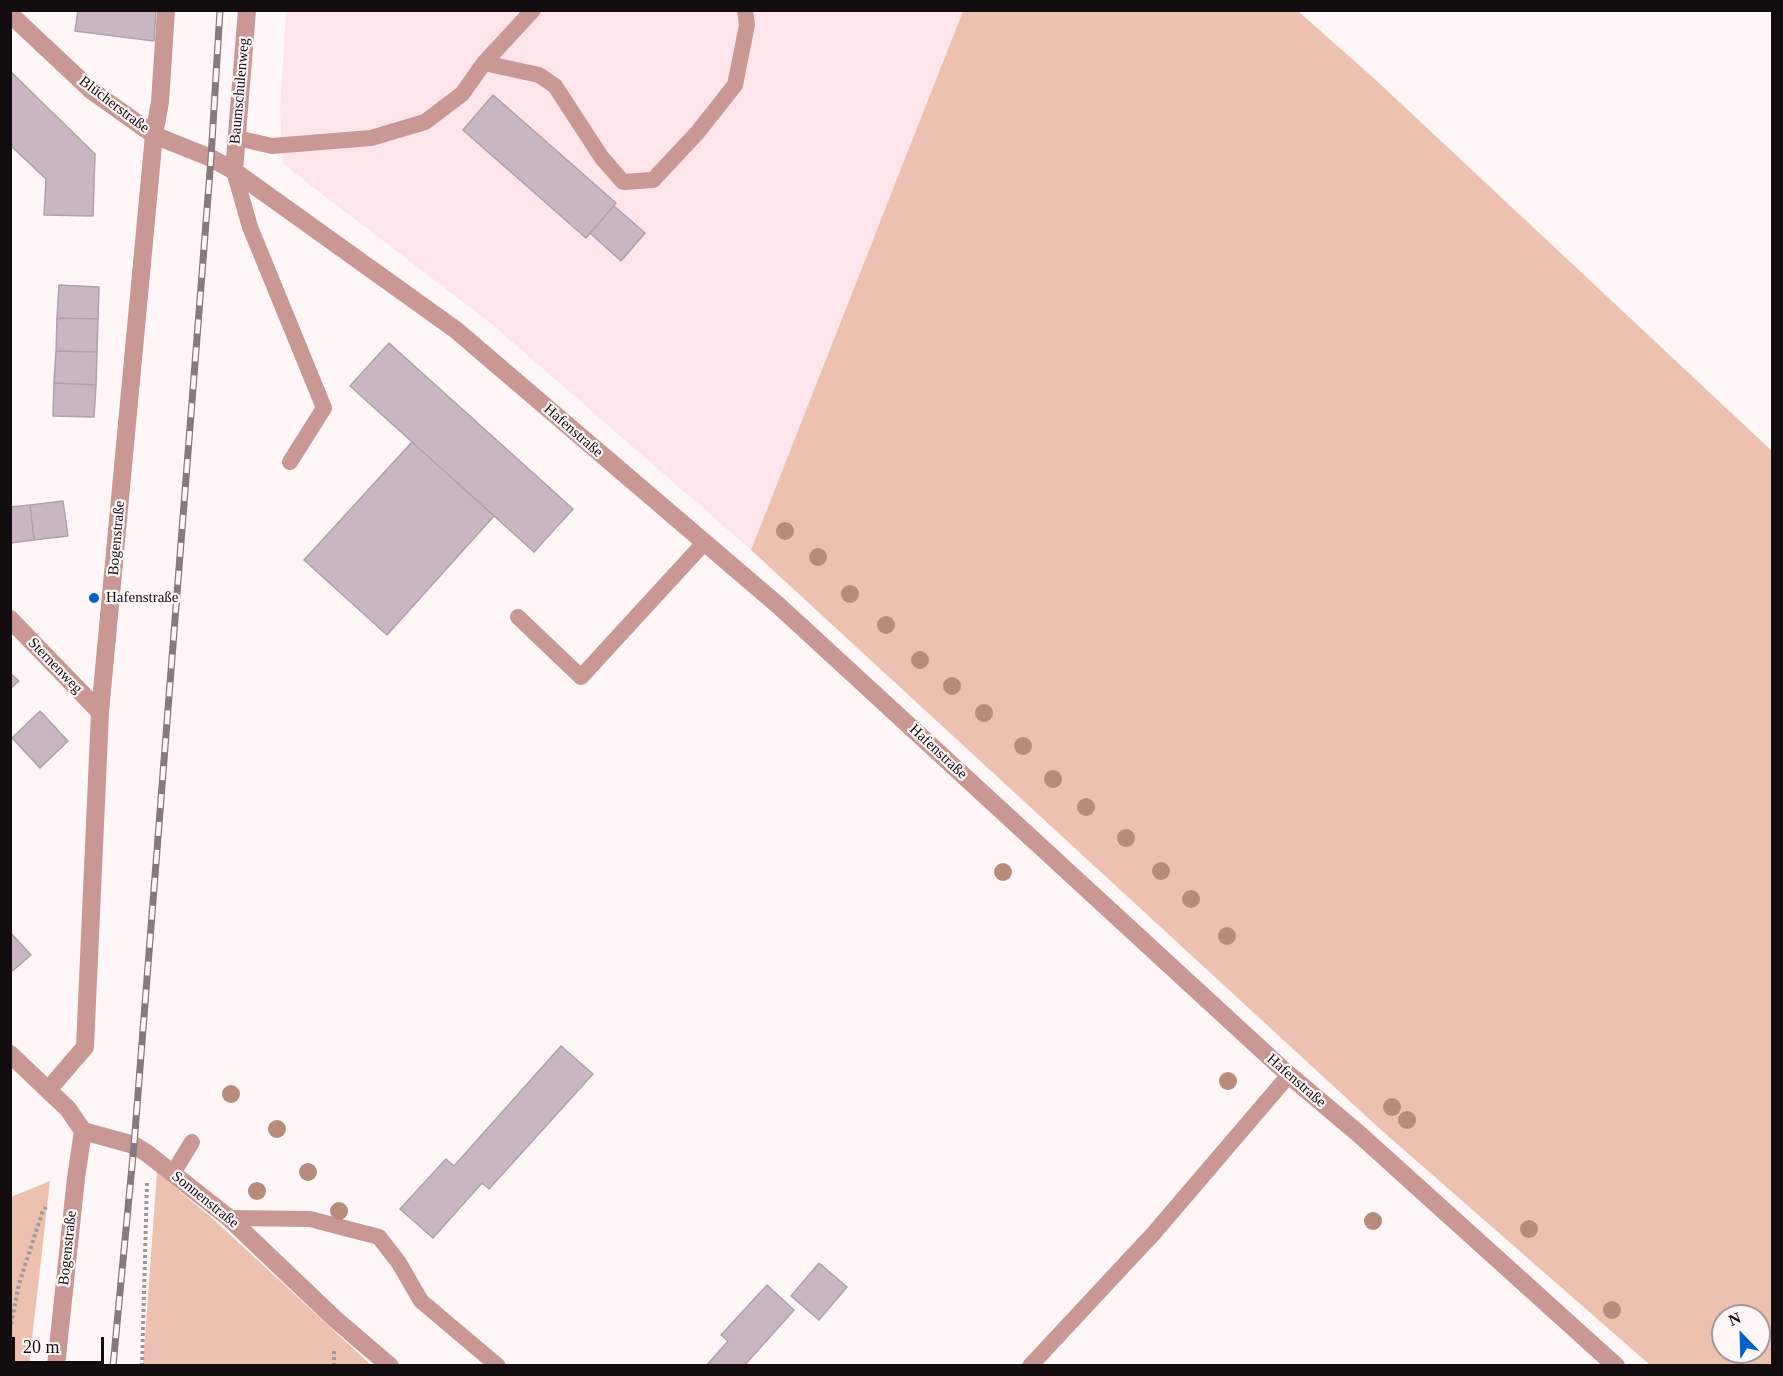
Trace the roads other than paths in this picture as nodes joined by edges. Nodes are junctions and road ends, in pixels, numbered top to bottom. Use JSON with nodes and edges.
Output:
{"nodes":[{"id":1,"x":166,"y":10,"type":"edge"},
{"id":2,"x":247,"y":10,"type":"edge"},
{"id":3,"x":533,"y":10,"type":"edge"},
{"id":4,"x":745,"y":10,"type":"edge"},
{"id":5,"x":10,"y":14,"type":"edge"},
{"id":6,"x":484,"y":63,"type":"junction"},
{"id":7,"x":154,"y":135,"type":"junction"},
{"id":8,"x":237,"y":138,"type":"junction"},
{"id":9,"x":234,"y":171,"type":"junction"},
{"id":10,"x":290,"y":462,"type":"dead end"},
{"id":11,"x":704,"y":543,"type":"junction"},
{"id":12,"x":518,"y":617,"type":"dead end"},
{"id":13,"x":10,"y":620,"type":"edge"},
{"id":14,"x":100,"y":712,"type":"junction"},
{"id":15,"x":10,"y":1054,"type":"edge"},
{"id":16,"x":1289,"y":1075,"type":"junction"},
{"id":17,"x":48,"y":1090,"type":"junction"},
{"id":18,"x":83,"y":1131,"type":"junction"},
{"id":19,"x":192,"y":1142,"type":"dead end"},
{"id":20,"x":173,"y":1173,"type":"junction"},
{"id":21,"x":229,"y":1218,"type":"junction"},
{"id":22,"x":56,"y":1365,"type":"edge"},
{"id":23,"x":390,"y":1365,"type":"edge"},
{"id":24,"x":498,"y":1365,"type":"edge"},
{"id":25,"x":1030,"y":1365,"type":"edge"},
{"id":26,"x":1616,"y":1365,"type":"edge"}],
"edges":[{"from":1,"to":7,"type":"street","name":"Bogenstraße"},
{"from":2,"to":8,"type":"street","name":"Baumschulenweg"},
{"from":3,"to":6,"type":"lane"},
{"from":4,"to":6,"type":"lane"},
{"from":5,"to":7,"type":"street","name":"Blücherstraße"},
{"from":6,"to":8,"type":"lane"},
{"from":7,"to":9,"type":"street","name":"Blücherstraße"},
{"from":7,"to":14,"type":"street","name":"Bogenstraße"},
{"from":8,"to":9,"type":"street","name":"Baumschulenweg"},
{"from":9,"to":10,"type":"lane"},
{"from":9,"to":11,"type":"street","name":"Hafenstraße"},
{"from":11,"to":12,"type":"lane"},
{"from":11,"to":16,"type":"street","name":"Hafenstraße"},
{"from":13,"to":14,"type":"street","name":"Sternenweg"},
{"from":14,"to":17,"type":"street","name":"Bogenstraße"},
{"from":15,"to":17,"type":"street"},
{"from":16,"to":25,"type":"lane"},
{"from":16,"to":26,"type":"street","name":"Hafenstraße"},
{"from":17,"to":18,"type":"street"},
{"from":18,"to":20,"type":"street","name":"Sonnenstraße"},
{"from":18,"to":22,"type":"street","name":"Bogenstraße"},
{"from":19,"to":20,"type":"lane"},
{"from":20,"to":21,"type":"street","name":"Sonnenstraße"},
{"from":21,"to":23,"type":"street","name":"Sonnenstraße"},
{"from":21,"to":24,"type":"lane"}]}
